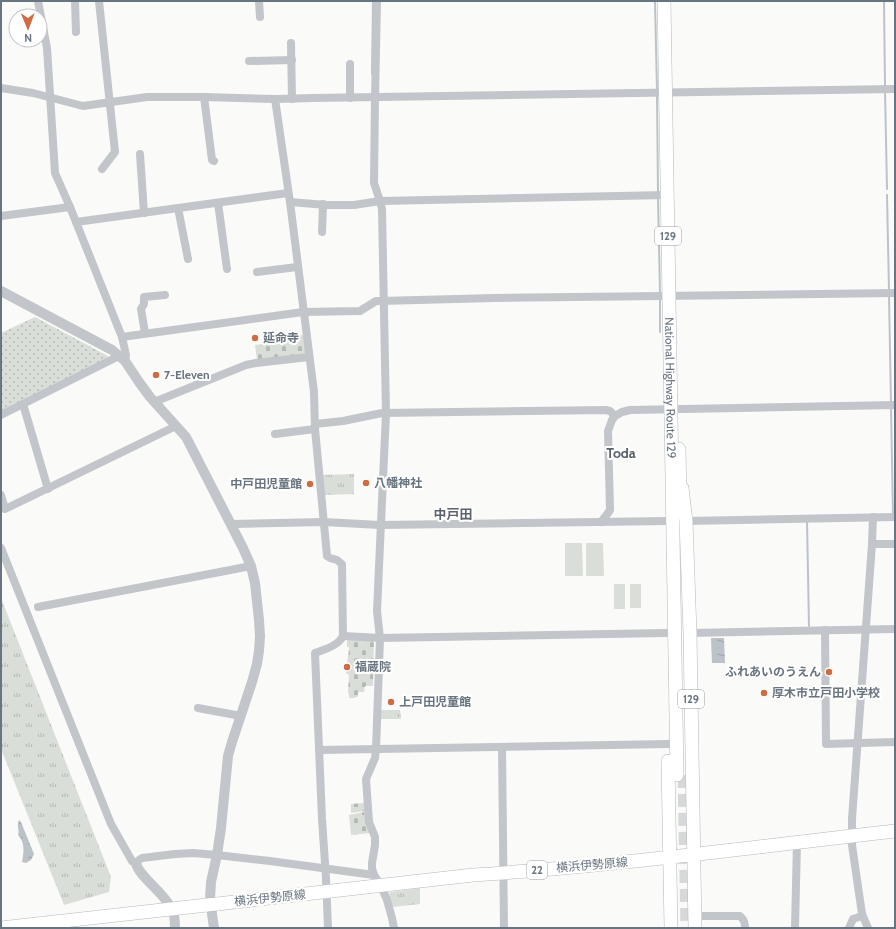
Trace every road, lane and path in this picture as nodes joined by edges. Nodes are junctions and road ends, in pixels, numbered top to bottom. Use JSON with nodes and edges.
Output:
{"nodes":[{"id":1,"x":38,"y":1,"type":"edge"},
{"id":2,"x":75,"y":1,"type":"edge"},
{"id":3,"x":99,"y":1,"type":"edge"},
{"id":4,"x":259,"y":1,"type":"edge"},
{"id":5,"x":377,"y":1,"type":"edge"},
{"id":6,"x":664,"y":1,"type":"edge"},
{"id":7,"x":672,"y":1,"type":"edge"},
{"id":8,"x":261,"y":13,"type":"dead end"},
{"id":9,"x":74,"y":28,"type":"dead end"},
{"id":10,"x":291,"y":43,"type":"dead end"},
{"id":11,"x":292,"y":60,"type":"junction"},
{"id":12,"x":253,"y":63,"type":"dead end"},
{"id":13,"x":350,"y":64,"type":"dead end"},
{"id":14,"x":1,"y":88,"type":"edge"},
{"id":15,"x":888,"y":89,"type":"edge"},
{"id":16,"x":663,"y":92,"type":"junction"},
{"id":17,"x":204,"y":97,"type":"junction"},
{"id":18,"x":50,"y":98,"type":"junction"},
{"id":19,"x":292,"y":98,"type":"junction"},
{"id":20,"x":350,"y":98,"type":"junction"},
{"id":21,"x":375,"y":98,"type":"junction"},
{"id":22,"x":275,"y":99,"type":"junction"},
{"id":23,"x":109,"y":102,"type":"junction"},
{"id":24,"x":140,"y":154,"type":"dead end"},
{"id":25,"x":214,"y":162,"type":"dead end"},
{"id":26,"x":102,"y":169,"type":"dead end"},
{"id":27,"x":288,"y":193,"type":"junction"},
{"id":28,"x":661,"y":195,"type":"junction"},
{"id":29,"x":380,"y":201,"type":"junction"},
{"id":30,"x":290,"y":202,"type":"junction"},
{"id":31,"x":218,"y":203,"type":"junction"},
{"id":32,"x":324,"y":204,"type":"junction"},
{"id":33,"x":70,"y":207,"type":"junction"},
{"id":34,"x":178,"y":208,"type":"junction"},
{"id":35,"x":144,"y":213,"type":"junction"},
{"id":36,"x":1,"y":216,"type":"edge"},
{"id":37,"x":76,"y":222,"type":"junction"},
{"id":38,"x":322,"y":232,"type":"dead end"},
{"id":39,"x":188,"y":259,"type":"dead end"},
{"id":40,"x":228,"y":264,"type":"dead end"},
{"id":41,"x":298,"y":267,"type":"junction"},
{"id":42,"x":261,"y":274,"type":"dead end"},
{"id":43,"x":1,"y":291,"type":"edge"},
{"id":44,"x":895,"y":293,"type":"edge"},
{"id":45,"x":165,"y":295,"type":"dead end"},
{"id":46,"x":666,"y":296,"type":"junction"},
{"id":47,"x":383,"y":301,"type":"junction"},
{"id":48,"x":303,"y":312,"type":"junction"},
{"id":49,"x":145,"y":333,"type":"junction"},
{"id":50,"x":122,"y":337,"type":"junction"},
{"id":51,"x":309,"y":357,"type":"junction"},
{"id":52,"x":122,"y":358,"type":"junction"},
{"id":53,"x":154,"y":402,"type":"junction"},
{"id":54,"x":23,"y":404,"type":"junction"},
{"id":55,"x":892,"y":405,"type":"edge"},
{"id":56,"x":674,"y":408,"type":"junction"},
{"id":57,"x":386,"y":413,"type":"junction"},
{"id":58,"x":1,"y":415,"type":"edge"},
{"id":59,"x":615,"y":416,"type":"junction"},
{"id":60,"x":176,"y":426,"type":"junction"},
{"id":61,"x":315,"y":426,"type":"junction"},
{"id":62,"x":275,"y":434,"type":"dead end"},
{"id":63,"x":675,"y":471,"type":"junction"},
{"id":64,"x":48,"y":488,"type":"junction"},
{"id":65,"x":1,"y":494,"type":"edge"},
{"id":66,"x":893,"y":517,"type":"edge"},
{"id":67,"x":873,"y":519,"type":"junction"},
{"id":68,"x":667,"y":521,"type":"junction"},
{"id":69,"x":686,"y":521,"type":"junction"},
{"id":70,"x":324,"y":522,"type":"junction"},
{"id":71,"x":601,"y":522,"type":"junction"},
{"id":72,"x":231,"y":524,"type":"junction"},
{"id":73,"x":380,"y":525,"type":"junction"},
{"id":74,"x":872,"y":544,"type":"junction"},
{"id":75,"x":895,"y":544,"type":"edge"},
{"id":76,"x":1,"y":548,"type":"edge"},
{"id":77,"x":251,"y":566,"type":"junction"},
{"id":78,"x":38,"y":607,"type":"dead end"},
{"id":79,"x":895,"y":629,"type":"edge"},
{"id":80,"x":825,"y":630,"type":"junction"},
{"id":81,"x":866,"y":630,"type":"junction"},
{"id":82,"x":690,"y":633,"type":"junction"},
{"id":83,"x":666,"y":634,"type":"junction"},
{"id":84,"x":343,"y":636,"type":"junction"},
{"id":85,"x":380,"y":638,"type":"junction"},
{"id":86,"x":198,"y":708,"type":"dead end"},
{"id":87,"x":241,"y":716,"type":"junction"},
{"id":88,"x":858,"y":742,"type":"junction"},
{"id":89,"x":895,"y":742,"type":"edge"},
{"id":90,"x":668,"y":744,"type":"junction"},
{"id":91,"x":502,"y":747,"type":"junction"},
{"id":92,"x":376,"y":749,"type":"junction"},
{"id":93,"x":319,"y":750,"type":"junction"},
{"id":94,"x":680,"y":775,"type":"tunnel mouth"},
{"id":95,"x":895,"y":831,"type":"edge"},
{"id":96,"x":851,"y":836,"type":"junction"},
{"id":97,"x":797,"y":842,"type":"junction"},
{"id":98,"x":694,"y":854,"type":"junction"},
{"id":99,"x":217,"y":855,"type":"junction"},
{"id":100,"x":670,"y":857,"type":"junction"},
{"id":101,"x":134,"y":862,"type":"junction"},
{"id":102,"x":325,"y":869,"type":"junction"},
{"id":103,"x":504,"y":873,"type":"junction"},
{"id":104,"x":377,"y":881,"type":"junction"},
{"id":105,"x":326,"y":892,"type":"junction"},
{"id":106,"x":167,"y":909,"type":"junction"},
{"id":107,"x":862,"y":916,"type":"junction"},
{"id":108,"x":695,"y":922,"type":"edge"},
{"id":109,"x":1,"y":928,"type":"edge"},
{"id":110,"x":175,"y":928,"type":"edge"},
{"id":111,"x":214,"y":928,"type":"edge"},
{"id":112,"x":328,"y":928,"type":"edge"},
{"id":113,"x":394,"y":928,"type":"edge"},
{"id":114,"x":504,"y":928,"type":"edge"},
{"id":115,"x":671,"y":928,"type":"edge"},
{"id":116,"x":745,"y":928,"type":"edge"},
{"id":117,"x":794,"y":928,"type":"edge"},
{"id":118,"x":849,"y":928,"type":"edge"},
{"id":119,"x":868,"y":928,"type":"edge"}],
"edges":[{"from":1,"to":18,"type":"street"},
{"from":2,"to":9,"type":"street"},
{"from":3,"to":23,"type":"street"},
{"from":4,"to":8,"type":"street"},
{"from":5,"to":21,"type":"street"},
{"from":6,"to":16,"type":"main road","name":"National Highway Route 129","number":"129"},
{"from":7,"to":16,"type":"main road","name":"National Highway Route 129","number":"129"},
{"from":10,"to":11,"type":"street"},
{"from":11,"to":12,"type":"street"},
{"from":11,"to":19,"type":"street"},
{"from":13,"to":20,"type":"street"},
{"from":14,"to":18,"type":"street"},
{"from":15,"to":16,"type":"street"},
{"from":16,"to":21,"type":"street"},
{"from":16,"to":28,"type":"main road","name":"National Highway Route 129","number":"129"},
{"from":16,"to":46,"type":"main road","name":"National Highway Route 129","number":"129"},
{"from":17,"to":22,"type":"street"},
{"from":17,"to":23,"type":"street"},
{"from":17,"to":25,"type":"street"},
{"from":18,"to":23,"type":"street"},
{"from":18,"to":33,"type":"street"},
{"from":19,"to":20,"type":"street"},
{"from":19,"to":22,"type":"street"},
{"from":20,"to":21,"type":"street"},
{"from":21,"to":29,"type":"street"},
{"from":22,"to":27,"type":"street"},
{"from":23,"to":26,"type":"street"},
{"from":24,"to":35,"type":"street"},
{"from":27,"to":30,"type":"street"},
{"from":27,"to":31,"type":"street"},
{"from":28,"to":29,"type":"street"},
{"from":28,"to":46,"type":"main road","name":"National Highway Route 129","number":"129"},
{"from":29,"to":32,"type":"street"},
{"from":29,"to":47,"type":"street"},
{"from":30,"to":32,"type":"street"},
{"from":30,"to":41,"type":"street"},
{"from":31,"to":34,"type":"street"},
{"from":31,"to":40,"type":"street"},
{"from":32,"to":38,"type":"street"},
{"from":33,"to":36,"type":"street"},
{"from":33,"to":37,"type":"street"},
{"from":34,"to":35,"type":"street"},
{"from":34,"to":39,"type":"street"},
{"from":35,"to":37,"type":"street"},
{"from":37,"to":50,"type":"street"},
{"from":41,"to":42,"type":"street"},
{"from":41,"to":48,"type":"street"},
{"from":43,"to":52,"type":"street"},
{"from":44,"to":46,"type":"street"},
{"from":45,"to":49,"type":"street"},
{"from":46,"to":47,"type":"street"},
{"from":46,"to":56,"type":"main road","name":"National Highway Route 129","number":"129"},
{"from":47,"to":48,"type":"street"},
{"from":47,"to":57,"type":"street"},
{"from":48,"to":49,"type":"street"},
{"from":48,"to":51,"type":"street"},
{"from":49,"to":50,"type":"street"},
{"from":50,"to":52,"type":"street"},
{"from":51,"to":53,"type":"street"},
{"from":51,"to":61,"type":"street"},
{"from":52,"to":53,"type":"street"},
{"from":52,"to":54,"type":"street"},
{"from":53,"to":60,"type":"street"},
{"from":54,"to":58,"type":"street"},
{"from":54,"to":64,"type":"street"},
{"from":55,"to":56,"type":"street"},
{"from":56,"to":59,"type":"street"},
{"from":56,"to":63,"type":"main road","name":"National Highway Route 129","number":"129"},
{"from":57,"to":59,"type":"street"},
{"from":57,"to":61,"type":"street"},
{"from":57,"to":73,"type":"street"},
{"from":59,"to":71,"type":"street"},
{"from":60,"to":64,"type":"street"},
{"from":60,"to":72,"type":"street"},
{"from":61,"to":62,"type":"street"},
{"from":61,"to":70,"type":"street"},
{"from":63,"to":68,"type":"main road","number":"129"},
{"from":63,"to":69,"type":"main road","number":"129"},
{"from":63,"to":94,"type":"main road","name":"National Highway Route 129","number":"129"},
{"from":64,"to":65,"type":"street"},
{"from":66,"to":67,"type":"street"},
{"from":67,"to":69,"type":"street"},
{"from":67,"to":74,"type":"street"},
{"from":68,"to":71,"type":"street"},
{"from":68,"to":83,"type":"main road","number":"129"},
{"from":69,"to":82,"type":"main road","number":"129"},
{"from":70,"to":72,"type":"street"},
{"from":70,"to":73,"type":"street"},
{"from":70,"to":84,"type":"street"},
{"from":71,"to":73,"type":"street"},
{"from":72,"to":77,"type":"street"},
{"from":73,"to":85,"type":"street"},
{"from":74,"to":75,"type":"street"},
{"from":74,"to":81,"type":"street"},
{"from":76,"to":101,"type":"street"},
{"from":77,"to":78,"type":"street"},
{"from":77,"to":87,"type":"street"},
{"from":79,"to":81,"type":"street"},
{"from":80,"to":81,"type":"street"},
{"from":80,"to":82,"type":"street"},
{"from":80,"to":88,"type":"street"},
{"from":81,"to":88,"type":"street"},
{"from":82,"to":98,"type":"main road","number":"129"},
{"from":83,"to":85,"type":"street"},
{"from":83,"to":90,"type":"main road","number":"129"},
{"from":84,"to":85,"type":"street"},
{"from":84,"to":93,"type":"street"},
{"from":85,"to":92,"type":"street"},
{"from":86,"to":87,"type":"street"},
{"from":87,"to":99,"type":"street"},
{"from":88,"to":89,"type":"street"},
{"from":88,"to":96,"type":"street"},
{"from":90,"to":91,"type":"street"},
{"from":90,"to":100,"type":"main road","number":"129"},
{"from":91,"to":92,"type":"street"},
{"from":91,"to":103,"type":"street"},
{"from":92,"to":93,"type":"street"},
{"from":92,"to":104,"type":"street"},
{"from":93,"to":102,"type":"street"},
{"from":95,"to":96,"type":"main road","name":"横浜伊勢原線","number":"22"},
{"from":96,"to":97,"type":"main road","name":"横浜伊勢原線","number":"22"},
{"from":96,"to":107,"type":"street"},
{"from":97,"to":98,"type":"main road","name":"横浜伊勢原線","number":"22"},
{"from":97,"to":117,"type":"street"},
{"from":98,"to":100,"type":"main road","name":"横浜伊勢原線","number":"22"},
{"from":98,"to":108,"type":"main road","number":"129"},
{"from":99,"to":101,"type":"street"},
{"from":99,"to":102,"type":"street"},
{"from":99,"to":111,"type":"street"},
{"from":100,"to":103,"type":"main road","name":"横浜伊勢原線","number":"22"},
{"from":100,"to":115,"type":"main road","number":"129"},
{"from":101,"to":106,"type":"street"},
{"from":102,"to":104,"type":"street"},
{"from":102,"to":105,"type":"street"},
{"from":103,"to":104,"type":"main road","name":"横浜伊勢原線","number":"22"},
{"from":103,"to":114,"type":"street"},
{"from":104,"to":105,"type":"main road","name":"横浜伊勢原線","number":"22"},
{"from":104,"to":113,"type":"street"},
{"from":105,"to":106,"type":"main road","name":"横浜伊勢原線","number":"22"},
{"from":105,"to":112,"type":"street"},
{"from":106,"to":109,"type":"main road","number":"22"},
{"from":106,"to":110,"type":"street"},
{"from":107,"to":118,"type":"street"},
{"from":107,"to":119,"type":"street"},
{"from":108,"to":116,"type":"street"}]}
